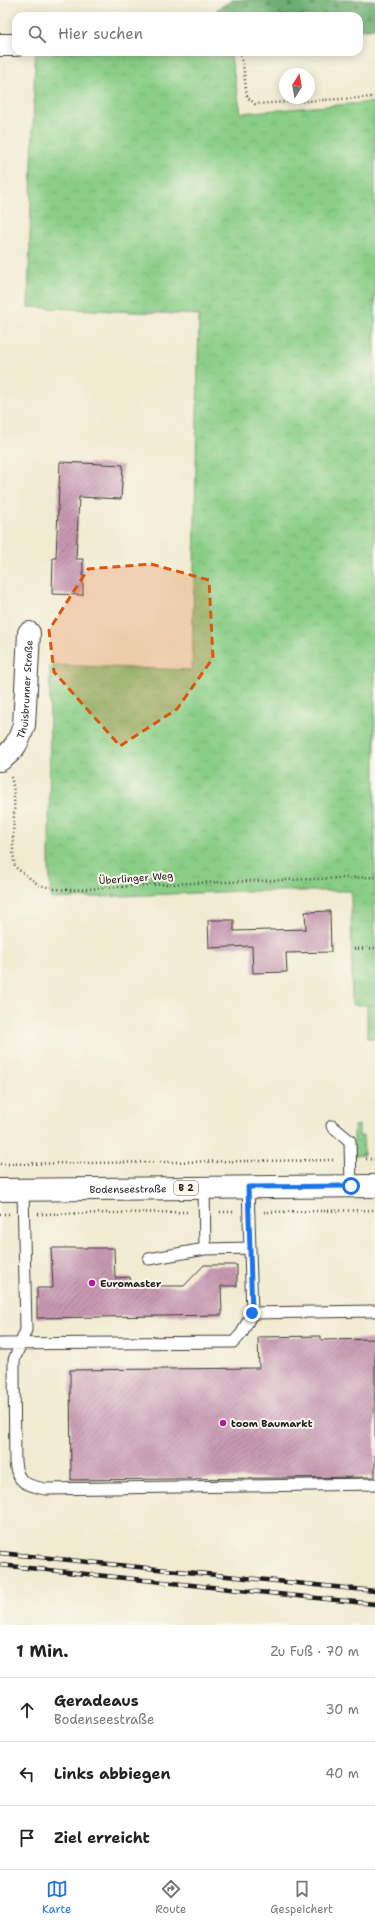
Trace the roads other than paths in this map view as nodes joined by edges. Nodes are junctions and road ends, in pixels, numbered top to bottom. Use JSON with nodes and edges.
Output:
{"nodes":[{"id":1,"x":0,"y":45,"type":"edge"},
{"id":2,"x":12,"y":45,"type":"edge"},
{"id":3,"x":28,"y":634,"type":"dead end"},
{"id":4,"x":5,"y":768,"type":"edge"},
{"id":5,"x":332,"y":1126,"type":"dead end"},
{"id":6,"x":351,"y":1186,"type":"junction"},
{"id":7,"x":375,"y":1186,"type":"edge"},
{"id":8,"x":248,"y":1187,"type":"junction"},
{"id":9,"x":204,"y":1188,"type":"junction"},
{"id":10,"x":0,"y":1190,"type":"edge"},
{"id":11,"x":23,"y":1190,"type":"junction"},
{"id":12,"x":250,"y":1248,"type":"junction"},
{"id":13,"x":205,"y":1249,"type":"junction"},
{"id":14,"x":149,"y":1259,"type":"dead end"},
{"id":15,"x":375,"y":1311,"type":"edge"},
{"id":16,"x":252,"y":1313,"type":"junction"},
{"id":17,"x":0,"y":1344,"type":"edge"},
{"id":18,"x":21,"y":1344,"type":"junction"},
{"id":19,"x":375,"y":1484,"type":"edge"}],
"edges":[{"from":1,"to":2,"type":"main road"},
{"from":3,"to":4,"type":"main road","name":"Thuisbrunner Straße"},
{"from":5,"to":6,"type":"lane"},
{"from":6,"to":7,"type":"main road","name":"Bodenseestraße","number":"B 2"},
{"from":6,"to":8,"type":"main road","name":"Bodenseestraße","number":"B 2"},
{"from":8,"to":9,"type":"main road","name":"Bodenseestraße","number":"B 2"},
{"from":8,"to":12,"type":"lane"},
{"from":9,"to":11,"type":"main road","name":"Bodenseestraße","number":"B 2"},
{"from":9,"to":13,"type":"lane"},
{"from":10,"to":11,"type":"main road","name":"Bodenseestraße","number":"B 2"},
{"from":11,"to":18,"type":"lane"},
{"from":12,"to":13,"type":"lane"},
{"from":12,"to":16,"type":"lane"},
{"from":13,"to":14,"type":"lane"},
{"from":15,"to":16,"type":"lane"},
{"from":16,"to":18,"type":"lane"},
{"from":17,"to":18,"type":"lane"},
{"from":18,"to":19,"type":"lane"}]}
